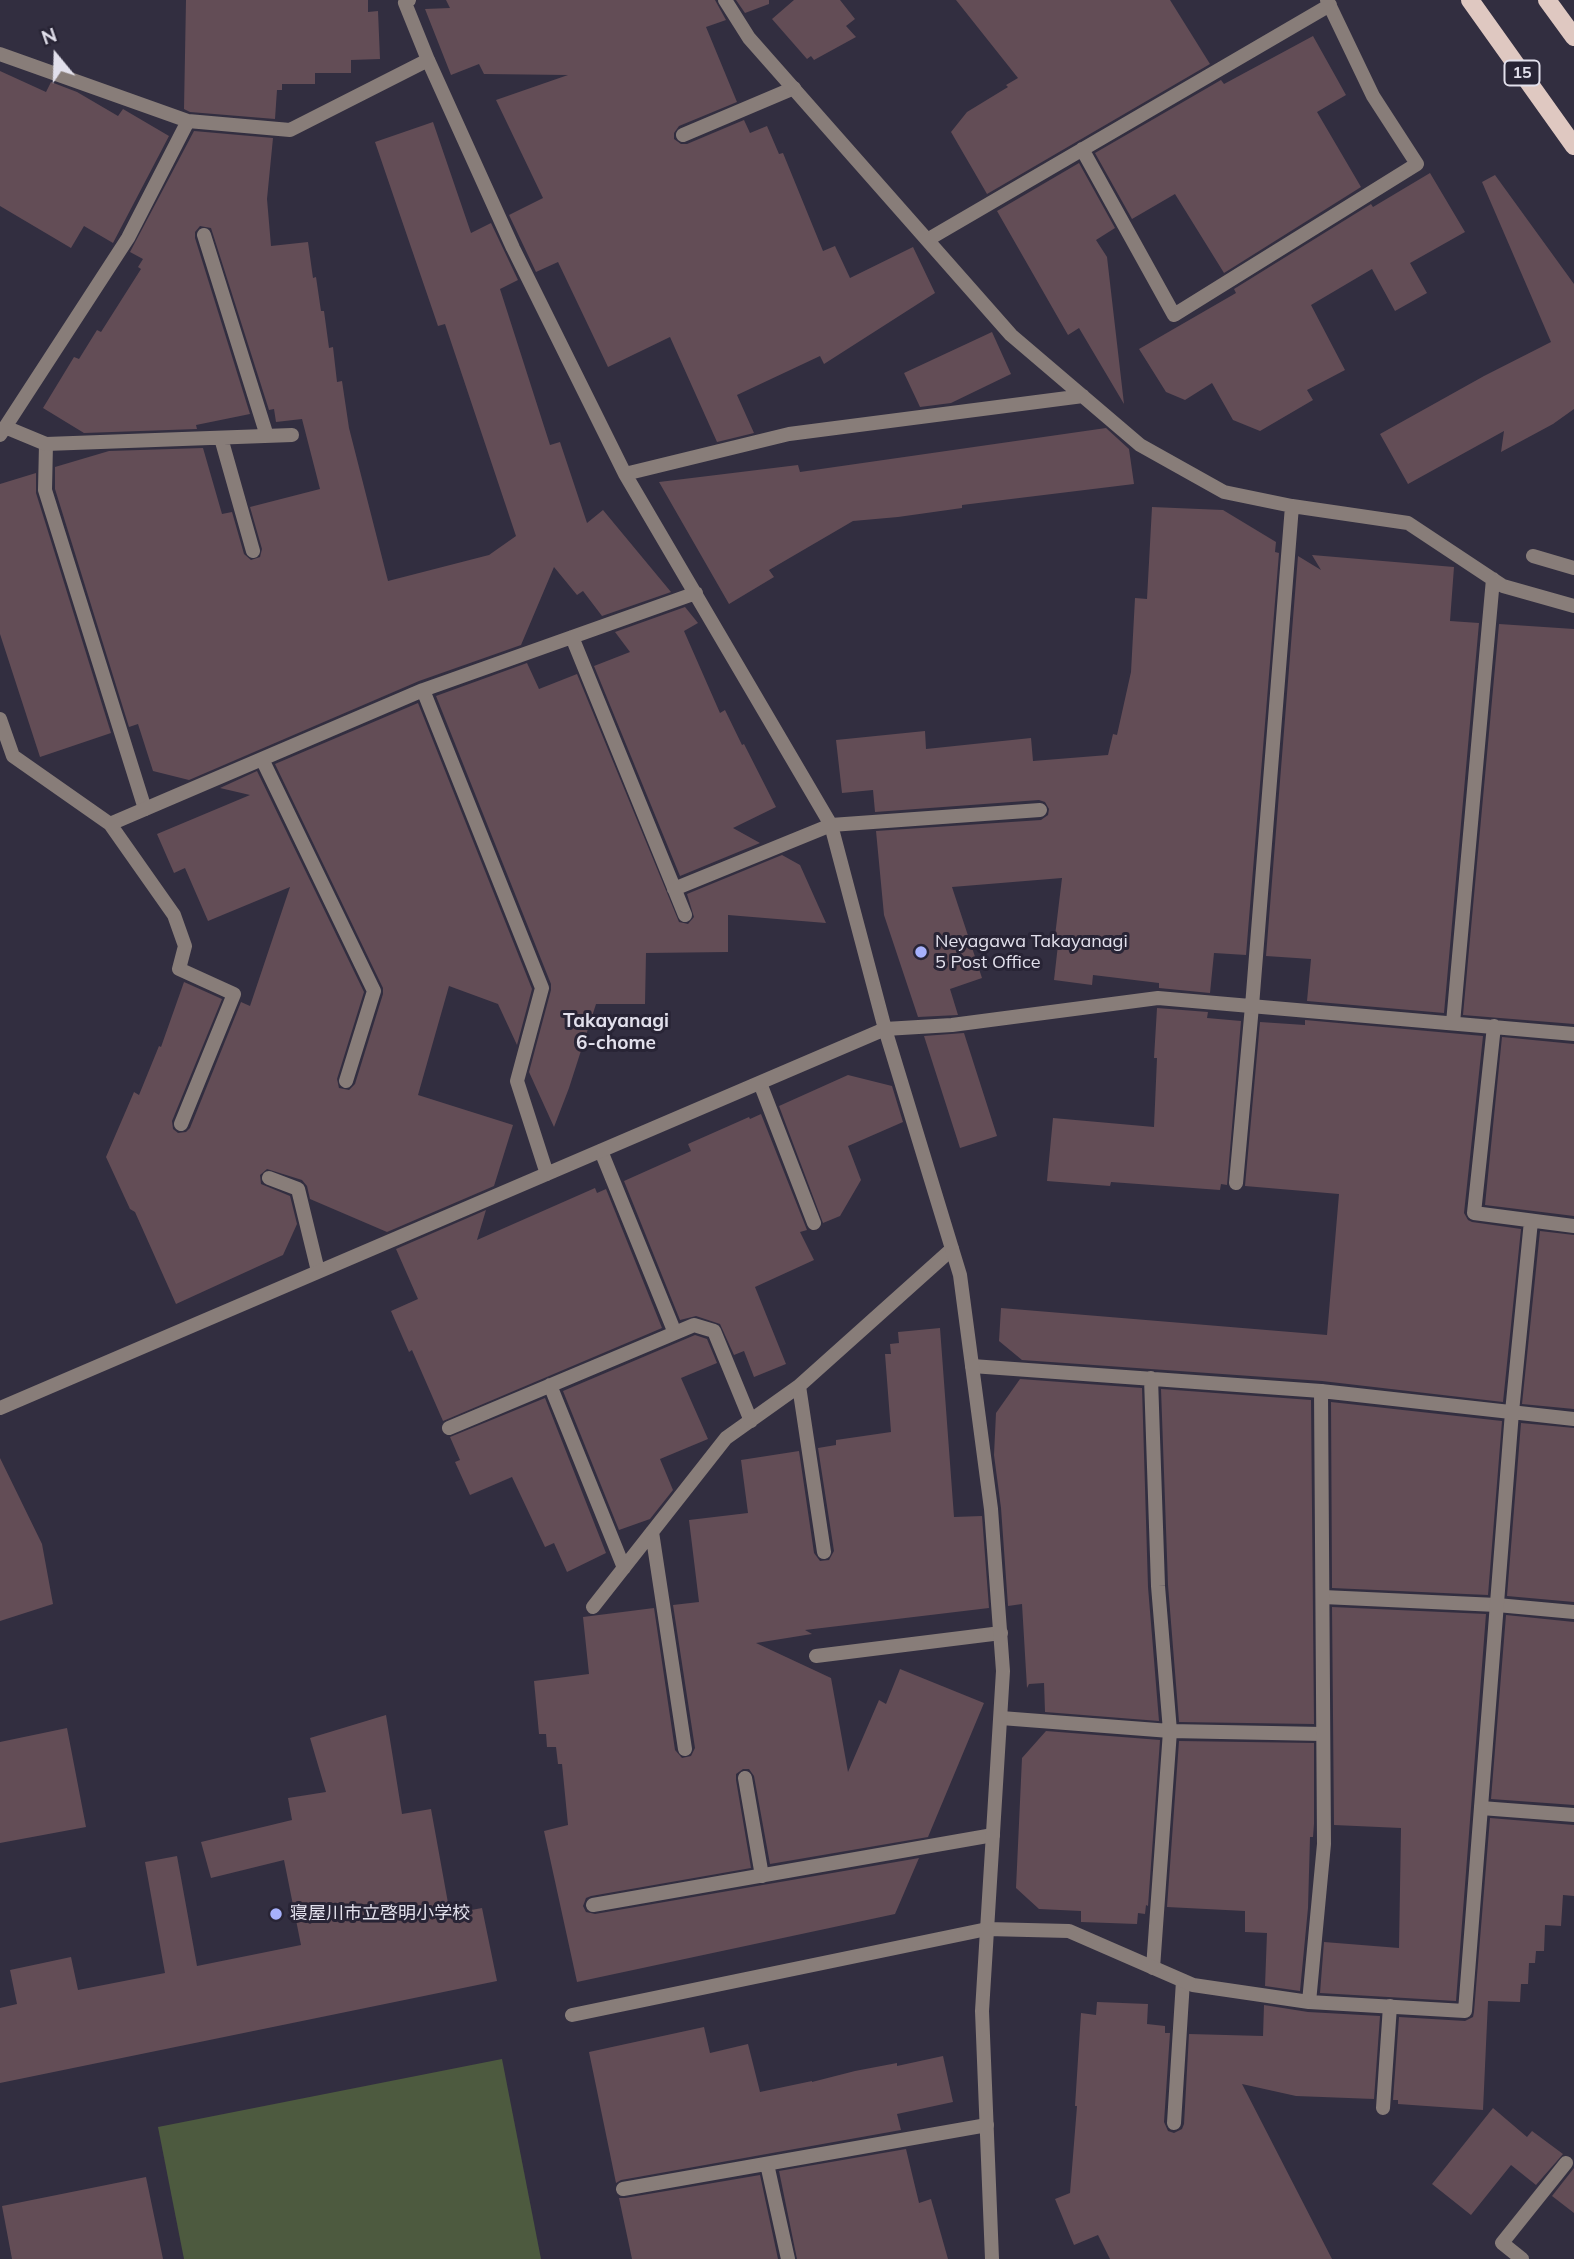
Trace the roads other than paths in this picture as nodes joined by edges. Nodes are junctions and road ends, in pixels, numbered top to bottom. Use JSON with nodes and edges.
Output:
{"nodes":[{"id":1,"x":725,"y":0,"type":"edge"},
{"id":2,"x":1470,"y":0,"type":"edge"},
{"id":3,"x":1547,"y":0,"type":"edge"},
{"id":4,"x":406,"y":1,"type":"edge"},
{"id":5,"x":1329,"y":2,"type":"edge"},
{"id":6,"x":1574,"y":37,"type":"edge"},
{"id":7,"x":0,"y":54,"type":"edge"},
{"id":8,"x":428,"y":60,"type":"junction"},
{"id":9,"x":794,"y":88,"type":"junction"},
{"id":10,"x":188,"y":121,"type":"junction"},
{"id":11,"x":683,"y":135,"type":"dead end"},
{"id":12,"x":1574,"y":146,"type":"edge"},
{"id":13,"x":1082,"y":149,"type":"junction"},
{"id":14,"x":204,"y":235,"type":"dead end"},
{"id":15,"x":927,"y":240,"type":"junction"},
{"id":16,"x":1083,"y":396,"type":"junction"},
{"id":17,"x":3,"y":431,"type":"edge"},
{"id":18,"x":292,"y":435,"type":"dead end"},
{"id":19,"x":267,"y":436,"type":"junction"},
{"id":20,"x":221,"y":438,"type":"junction"},
{"id":21,"x":46,"y":444,"type":"junction"},
{"id":22,"x":625,"y":474,"type":"junction"},
{"id":23,"x":1292,"y":506,"type":"junction"},
{"id":24,"x":253,"y":551,"type":"dead end"},
{"id":25,"x":1533,"y":556,"type":"dead end"},
{"id":26,"x":1574,"y":568,"type":"edge"},
{"id":27,"x":1493,"y":579,"type":"junction"},
{"id":28,"x":696,"y":593,"type":"junction"},
{"id":29,"x":1574,"y":606,"type":"edge"},
{"id":30,"x":572,"y":637,"type":"junction"},
{"id":31,"x":423,"y":690,"type":"junction"},
{"id":32,"x":0,"y":719,"type":"edge"},
{"id":33,"x":262,"y":759,"type":"junction"},
{"id":34,"x":145,"y":809,"type":"junction"},
{"id":35,"x":1040,"y":810,"type":"dead end"},
{"id":36,"x":110,"y":824,"type":"junction"},
{"id":37,"x":831,"y":825,"type":"junction"},
{"id":38,"x":674,"y":889,"type":"junction"},
{"id":39,"x":685,"y":915,"type":"dead end"},
{"id":40,"x":1252,"y":1006,"type":"junction"},
{"id":41,"x":1453,"y":1023,"type":"junction"},
{"id":42,"x":1494,"y":1026,"type":"junction"},
{"id":43,"x":885,"y":1029,"type":"junction"},
{"id":44,"x":1574,"y":1034,"type":"edge"},
{"id":45,"x":346,"y":1081,"type":"dead end"},
{"id":46,"x":760,"y":1083,"type":"junction"},
{"id":47,"x":181,"y":1124,"type":"dead end"},
{"id":48,"x":601,"y":1151,"type":"junction"},
{"id":49,"x":547,"y":1174,"type":"junction"},
{"id":50,"x":269,"y":1178,"type":"dead end"},
{"id":51,"x":1236,"y":1183,"type":"dead end"},
{"id":52,"x":1531,"y":1221,"type":"junction"},
{"id":53,"x":814,"y":1223,"type":"dead end"},
{"id":54,"x":1574,"y":1226,"type":"edge"},
{"id":55,"x":952,"y":1248,"type":"junction"},
{"id":56,"x":318,"y":1271,"type":"junction"},
{"id":57,"x":675,"y":1333,"type":"junction"},
{"id":58,"x":972,"y":1366,"type":"junction"},
{"id":59,"x":1150,"y":1378,"type":"junction"},
{"id":60,"x":550,"y":1385,"type":"junction"},
{"id":61,"x":799,"y":1386,"type":"junction"},
{"id":62,"x":1321,"y":1391,"type":"junction"},
{"id":63,"x":0,"y":1408,"type":"edge"},
{"id":64,"x":1512,"y":1412,"type":"junction"},
{"id":65,"x":1574,"y":1419,"type":"edge"},
{"id":66,"x":751,"y":1420,"type":"junction"},
{"id":67,"x":449,"y":1428,"type":"dead end"},
{"id":68,"x":652,"y":1532,"type":"junction"},
{"id":69,"x":824,"y":1552,"type":"dead end"},
{"id":70,"x":624,"y":1568,"type":"junction"},
{"id":71,"x":1323,"y":1597,"type":"junction"},
{"id":72,"x":1497,"y":1605,"type":"junction"},
{"id":73,"x":593,"y":1608,"type":"dead end"},
{"id":74,"x":1574,"y":1612,"type":"edge"},
{"id":75,"x":1001,"y":1633,"type":"junction"},
{"id":76,"x":816,"y":1656,"type":"dead end"},
{"id":77,"x":1000,"y":1718,"type":"junction"},
{"id":78,"x":1170,"y":1731,"type":"junction"},
{"id":79,"x":1324,"y":1734,"type":"junction"},
{"id":80,"x":685,"y":1749,"type":"dead end"},
{"id":81,"x":745,"y":1778,"type":"dead end"},
{"id":82,"x":1481,"y":1808,"type":"junction"},
{"id":83,"x":1574,"y":1815,"type":"edge"},
{"id":84,"x":993,"y":1835,"type":"junction"},
{"id":85,"x":762,"y":1876,"type":"junction"},
{"id":86,"x":593,"y":1905,"type":"dead end"},
{"id":87,"x":987,"y":1929,"type":"junction"},
{"id":88,"x":1153,"y":1968,"type":"junction"},
{"id":89,"x":1183,"y":1981,"type":"junction"},
{"id":90,"x":1309,"y":2002,"type":"junction"},
{"id":91,"x":1390,"y":2006,"type":"junction"},
{"id":92,"x":572,"y":2014,"type":"dead end"},
{"id":93,"x":1383,"y":2108,"type":"dead end"},
{"id":94,"x":1174,"y":2123,"type":"dead end"},
{"id":95,"x":987,"y":2125,"type":"junction"},
{"id":96,"x":1566,"y":2163,"type":"dead end"},
{"id":97,"x":767,"y":2164,"type":"junction"},
{"id":98,"x":624,"y":2189,"type":"dead end"},
{"id":99,"x":788,"y":2259,"type":"edge"},
{"id":100,"x":992,"y":2259,"type":"edge"},
{"id":101,"x":1522,"y":2259,"type":"edge"}],
"edges":[{"from":1,"to":9,"type":"street"},
{"from":2,"to":12,"type":"main road","number":"15"},
{"from":3,"to":6,"type":"main road"},
{"from":4,"to":8,"type":"street"},
{"from":5,"to":13,"type":"street"},
{"from":5,"to":13,"type":"street"},
{"from":7,"to":10,"type":"street"},
{"from":8,"to":10,"type":"street"},
{"from":8,"to":22,"type":"street"},
{"from":9,"to":11,"type":"street"},
{"from":9,"to":15,"type":"street"},
{"from":10,"to":17,"type":"street"},
{"from":13,"to":15,"type":"street"},
{"from":14,"to":19,"type":"street"},
{"from":15,"to":16,"type":"street"},
{"from":16,"to":22,"type":"street"},
{"from":16,"to":23,"type":"street"},
{"from":17,"to":21,"type":"street"},
{"from":18,"to":19,"type":"street"},
{"from":19,"to":20,"type":"street"},
{"from":20,"to":21,"type":"street"},
{"from":20,"to":24,"type":"street"},
{"from":21,"to":34,"type":"street"},
{"from":22,"to":28,"type":"street"},
{"from":23,"to":27,"type":"street"},
{"from":23,"to":40,"type":"street"},
{"from":25,"to":26,"type":"street"},
{"from":27,"to":29,"type":"street"},
{"from":27,"to":41,"type":"street"},
{"from":28,"to":30,"type":"street"},
{"from":28,"to":37,"type":"street"},
{"from":30,"to":31,"type":"street"},
{"from":30,"to":38,"type":"street"},
{"from":31,"to":33,"type":"street"},
{"from":31,"to":49,"type":"street"},
{"from":32,"to":36,"type":"street"},
{"from":33,"to":34,"type":"street"},
{"from":33,"to":45,"type":"street"},
{"from":34,"to":36,"type":"street"},
{"from":35,"to":37,"type":"street"},
{"from":36,"to":47,"type":"street"},
{"from":37,"to":38,"type":"street"},
{"from":37,"to":43,"type":"street"},
{"from":38,"to":39,"type":"street"},
{"from":40,"to":41,"type":"street"},
{"from":40,"to":43,"type":"street"},
{"from":40,"to":51,"type":"street"},
{"from":41,"to":42,"type":"street"},
{"from":42,"to":44,"type":"street"},
{"from":42,"to":52,"type":"street"},
{"from":43,"to":46,"type":"street"},
{"from":43,"to":55,"type":"street"},
{"from":46,"to":48,"type":"street"},
{"from":46,"to":53,"type":"street"},
{"from":48,"to":49,"type":"street"},
{"from":48,"to":57,"type":"street"},
{"from":49,"to":56,"type":"street"},
{"from":50,"to":56,"type":"street"},
{"from":52,"to":54,"type":"street"},
{"from":52,"to":64,"type":"street"},
{"from":55,"to":58,"type":"street"},
{"from":55,"to":61,"type":"street"},
{"from":56,"to":63,"type":"street"},
{"from":57,"to":60,"type":"street"},
{"from":57,"to":66,"type":"street"},
{"from":58,"to":59,"type":"street"},
{"from":58,"to":75,"type":"street"},
{"from":59,"to":62,"type":"street"},
{"from":59,"to":78,"type":"street"},
{"from":60,"to":67,"type":"street"},
{"from":60,"to":70,"type":"street"},
{"from":61,"to":66,"type":"street"},
{"from":61,"to":69,"type":"street"},
{"from":62,"to":64,"type":"street"},
{"from":62,"to":71,"type":"street"},
{"from":64,"to":65,"type":"street"},
{"from":64,"to":72,"type":"street"},
{"from":66,"to":68,"type":"street"},
{"from":68,"to":70,"type":"street"},
{"from":68,"to":80,"type":"street"},
{"from":70,"to":73,"type":"street"},
{"from":71,"to":72,"type":"street"},
{"from":71,"to":79,"type":"street"},
{"from":72,"to":74,"type":"street"},
{"from":72,"to":82,"type":"street"},
{"from":75,"to":76,"type":"street"},
{"from":75,"to":77,"type":"street"},
{"from":77,"to":78,"type":"street"},
{"from":77,"to":84,"type":"street"},
{"from":78,"to":79,"type":"street"},
{"from":78,"to":88,"type":"street"},
{"from":79,"to":90,"type":"street"},
{"from":81,"to":85,"type":"street"},
{"from":82,"to":83,"type":"street"},
{"from":82,"to":91,"type":"street"},
{"from":84,"to":85,"type":"street"},
{"from":84,"to":87,"type":"street"},
{"from":85,"to":86,"type":"street"},
{"from":87,"to":88,"type":"street"},
{"from":87,"to":92,"type":"street"},
{"from":87,"to":95,"type":"street"},
{"from":88,"to":89,"type":"street"},
{"from":89,"to":90,"type":"street"},
{"from":89,"to":94,"type":"street"},
{"from":90,"to":91,"type":"street"},
{"from":91,"to":93,"type":"street"},
{"from":95,"to":97,"type":"street"},
{"from":95,"to":100,"type":"street"},
{"from":96,"to":101,"type":"street"},
{"from":97,"to":98,"type":"street"},
{"from":97,"to":99,"type":"street"}]}
